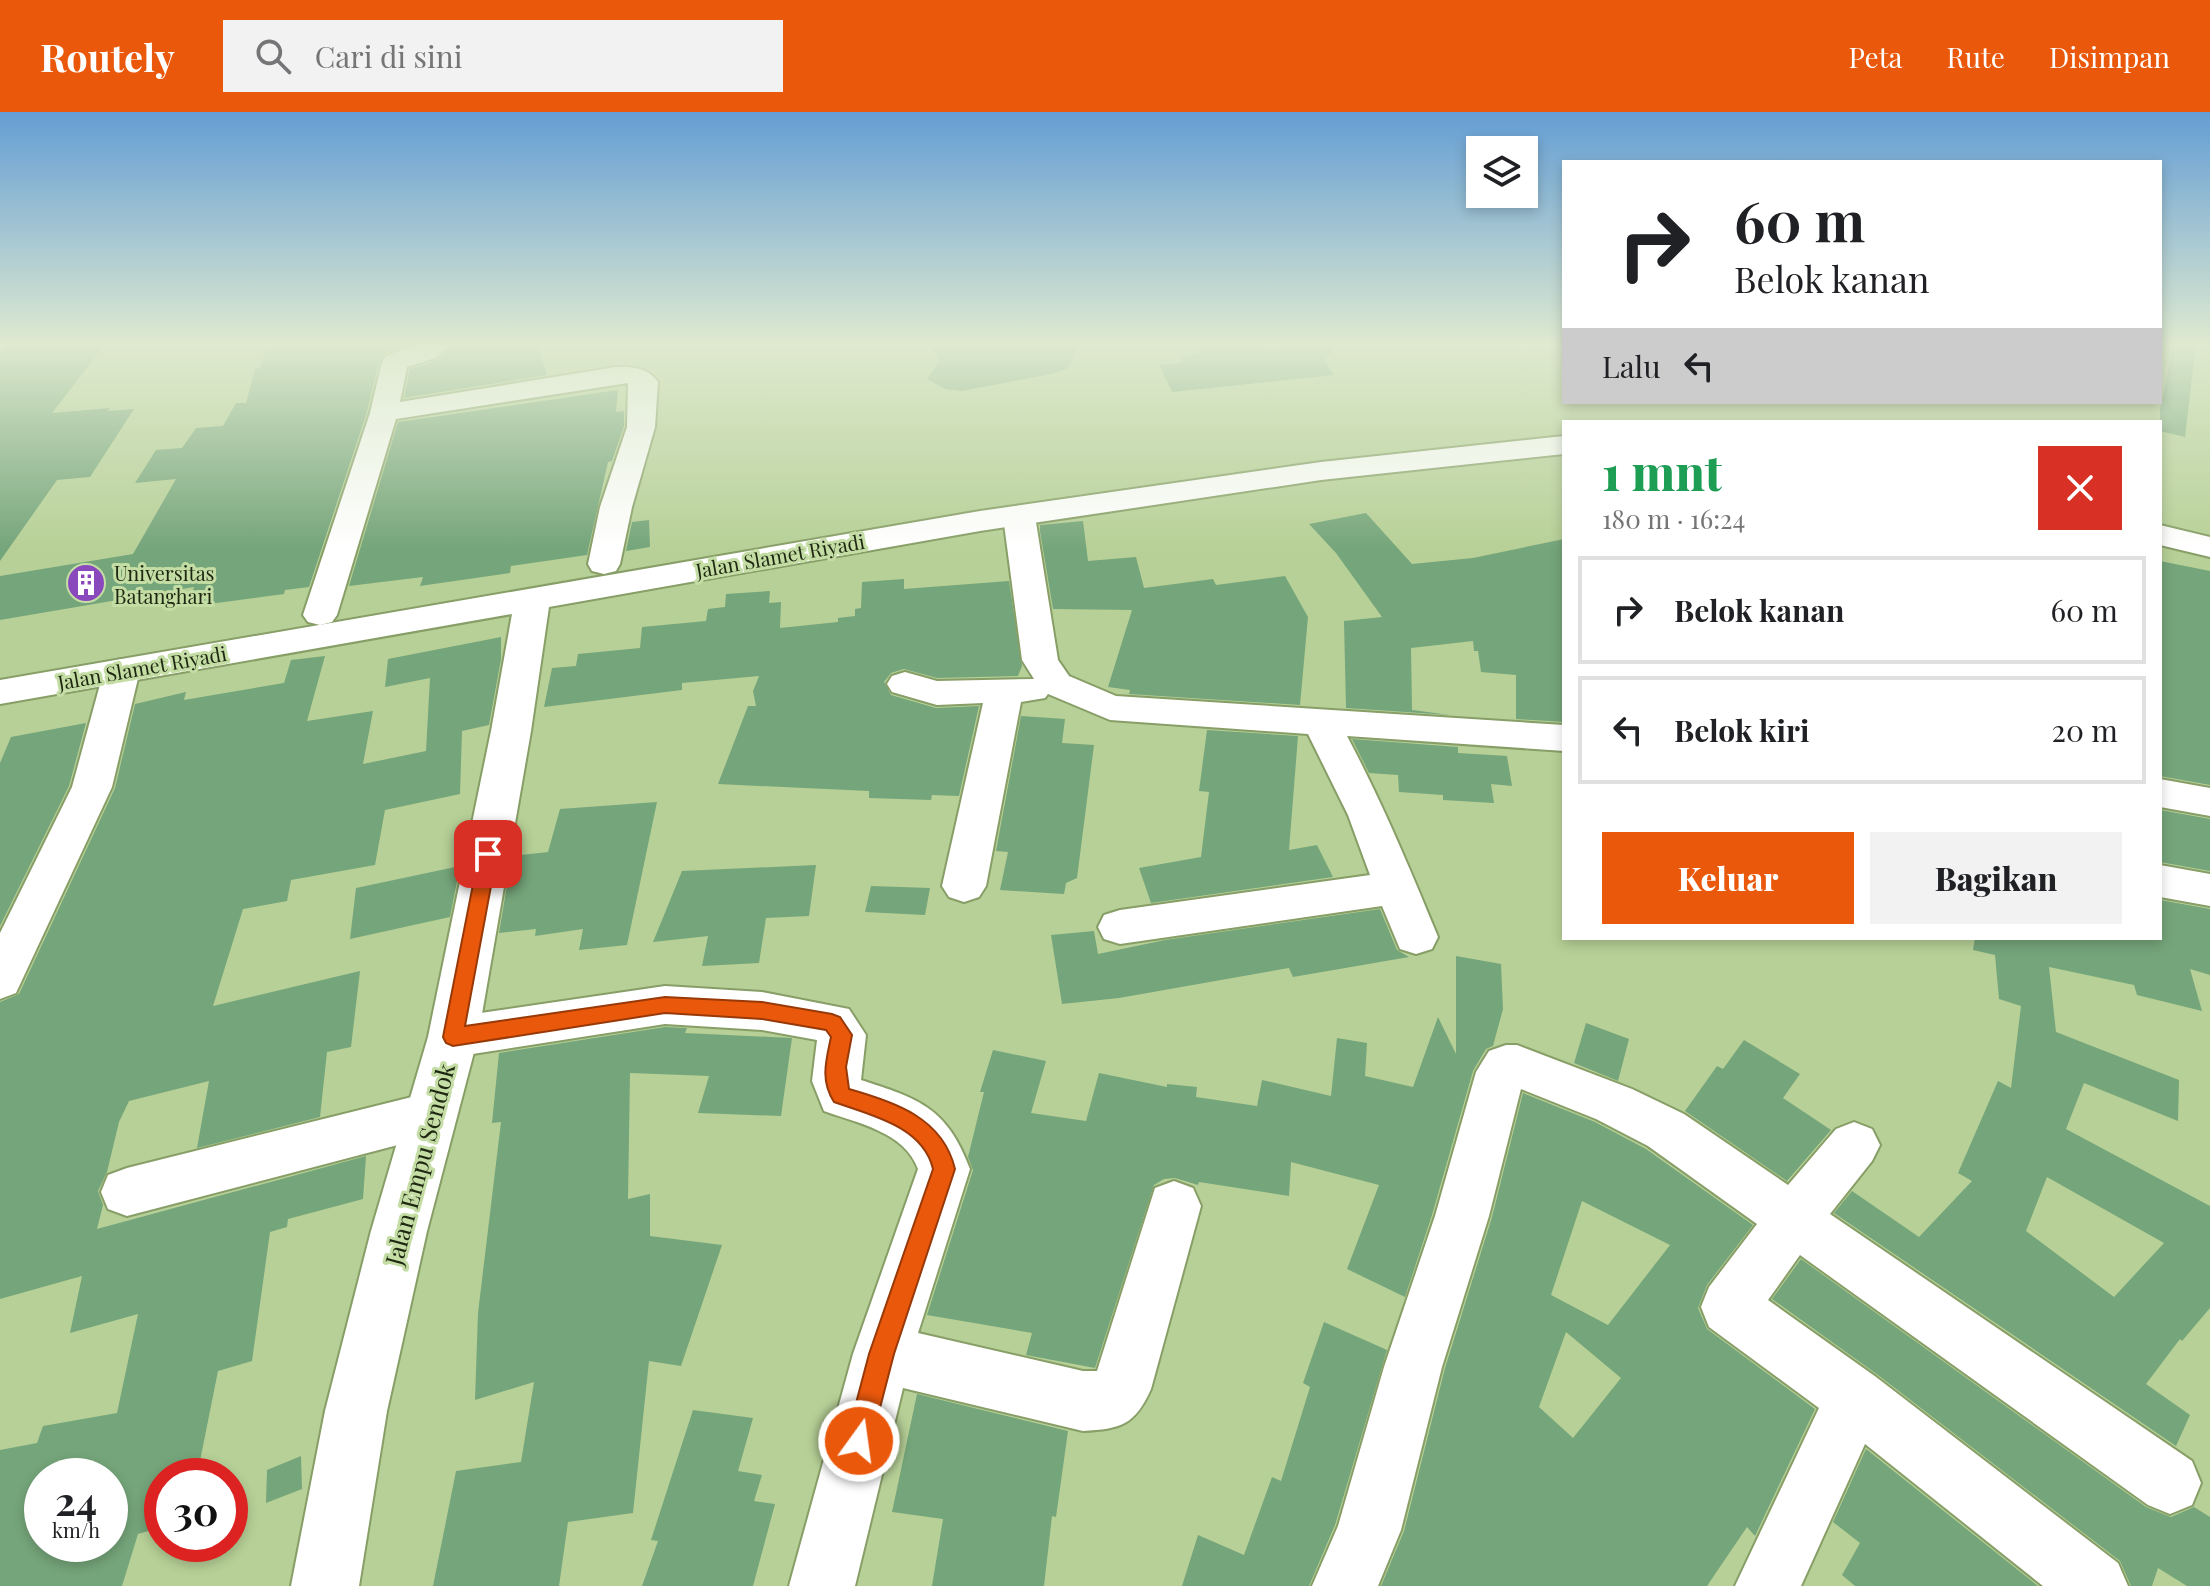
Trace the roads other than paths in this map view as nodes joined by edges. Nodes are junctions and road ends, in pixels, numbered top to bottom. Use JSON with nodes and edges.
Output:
{"nodes":[{"id":1,"x":391,"y":412,"type":"edge"},
{"id":2,"x":642,"y":412,"type":"edge"},
{"id":3,"x":384,"y":413,"type":"joint"},
{"id":4,"x":1562,"y":427,"type":"edge"},
{"id":5,"x":1562,"y":445,"type":"edge"},
{"id":6,"x":974,"y":511,"type":"junction"},
{"id":7,"x":1019,"y":516,"type":"junction"},
{"id":8,"x":2162,"y":516,"type":"edge"},
{"id":9,"x":2210,"y":527,"type":"edge"},
{"id":10,"x":2162,"y":535,"type":"edge"},
{"id":11,"x":2210,"y":547,"type":"edge"},
{"id":12,"x":604,"y":564,"type":"junction"},
{"id":13,"x":532,"y":599,"type":"junction"},
{"id":14,"x":320,"y":615,"type":"junction"},
{"id":15,"x":122,"y":670,"type":"junction"},
{"id":16,"x":0,"y":671,"type":"edge"},
{"id":17,"x":905,"y":684,"type":"dead end"},
{"id":18,"x":1056,"y":684,"type":"junction"},
{"id":19,"x":0,"y":692,"type":"edge"},
{"id":20,"x":1004,"y":692,"type":"junction"},
{"id":21,"x":1322,"y":724,"type":"junction"},
{"id":22,"x":1562,"y":738,"type":"edge"},
{"id":23,"x":2162,"y":793,"type":"edge"},
{"id":24,"x":2210,"y":802,"type":"edge"},
{"id":25,"x":2162,"y":881,"type":"edge"},
{"id":26,"x":964,"y":886,"type":"dead end"},
{"id":27,"x":1397,"y":887,"type":"junction"},
{"id":28,"x":2210,"y":890,"type":"edge"},
{"id":29,"x":1120,"y":927,"type":"dead end"},
{"id":30,"x":1416,"y":937,"type":"dead end"},
{"id":31,"x":0,"y":980,"type":"edge"},
{"id":32,"x":453,"y":1037,"type":"junction"},
{"id":33,"x":432,"y":1114,"type":"junction"},
{"id":34,"x":1854,"y":1145,"type":"dead end"},
{"id":35,"x":127,"y":1192,"type":"dead end"},
{"id":36,"x":1174,"y":1206,"type":"dead end"},
{"id":37,"x":1794,"y":1218,"type":"junction"},
{"id":38,"x":882,"y":1354,"type":"junction"},
{"id":39,"x":1855,"y":1398,"type":"junction"},
{"id":40,"x":2170,"y":1483,"type":"dead end"},
{"id":41,"x":325,"y":1586,"type":"edge"},
{"id":42,"x":822,"y":1586,"type":"edge"},
{"id":43,"x":1345,"y":1586,"type":"edge"},
{"id":44,"x":1768,"y":1586,"type":"edge"},
{"id":45,"x":2095,"y":1586,"type":"edge"}],
"edges":[{"from":1,"to":3,"type":"street"},
{"from":2,"to":12,"type":"street"},
{"from":3,"to":14,"type":"street"},
{"from":4,"to":6,"type":"main road","name":"Jalan Slamet Riyadi"},
{"from":5,"to":7,"type":"main road","name":"Jalan Slamet Riyadi"},
{"from":6,"to":7,"type":"main road","name":"Jalan Slamet Riyadi"},
{"from":6,"to":12,"type":"main road","name":"Jalan Slamet Riyadi"},
{"from":6,"to":13,"type":"main road","name":"Jalan Slamet Riyadi"},
{"from":7,"to":18,"type":"street"},
{"from":8,"to":9,"type":"main road"},
{"from":10,"to":11,"type":"main road"},
{"from":12,"to":14,"type":"main road","name":"Jalan Slamet Riyadi"},
{"from":13,"to":15,"type":"main road","name":"Jalan Slamet Riyadi"},
{"from":13,"to":32,"type":"main road","name":"Jalan Empu Sendok"},
{"from":14,"to":16,"type":"main road","name":"Jalan Slamet Riyadi"},
{"from":15,"to":19,"type":"main road","name":"Jalan Slamet Riyadi"},
{"from":15,"to":31,"type":"street"},
{"from":17,"to":20,"type":"street"},
{"from":18,"to":20,"type":"street"},
{"from":18,"to":21,"type":"street"},
{"from":20,"to":26,"type":"street"},
{"from":21,"to":22,"type":"street"},
{"from":21,"to":27,"type":"street"},
{"from":23,"to":24,"type":"street"},
{"from":25,"to":28,"type":"street"},
{"from":27,"to":29,"type":"street"},
{"from":27,"to":30,"type":"street"},
{"from":32,"to":33,"type":"main road","name":"Jalan Empu Sendok"},
{"from":32,"to":38,"type":"street"},
{"from":33,"to":35,"type":"street"},
{"from":33,"to":41,"type":"main road","name":"Jalan Empu Sendok"},
{"from":34,"to":37,"type":"street"},
{"from":36,"to":38,"type":"street"},
{"from":37,"to":39,"type":"street"},
{"from":37,"to":40,"type":"street"},
{"from":37,"to":43,"type":"street"},
{"from":38,"to":42,"type":"street"},
{"from":39,"to":44,"type":"street"},
{"from":39,"to":45,"type":"street"}]}
